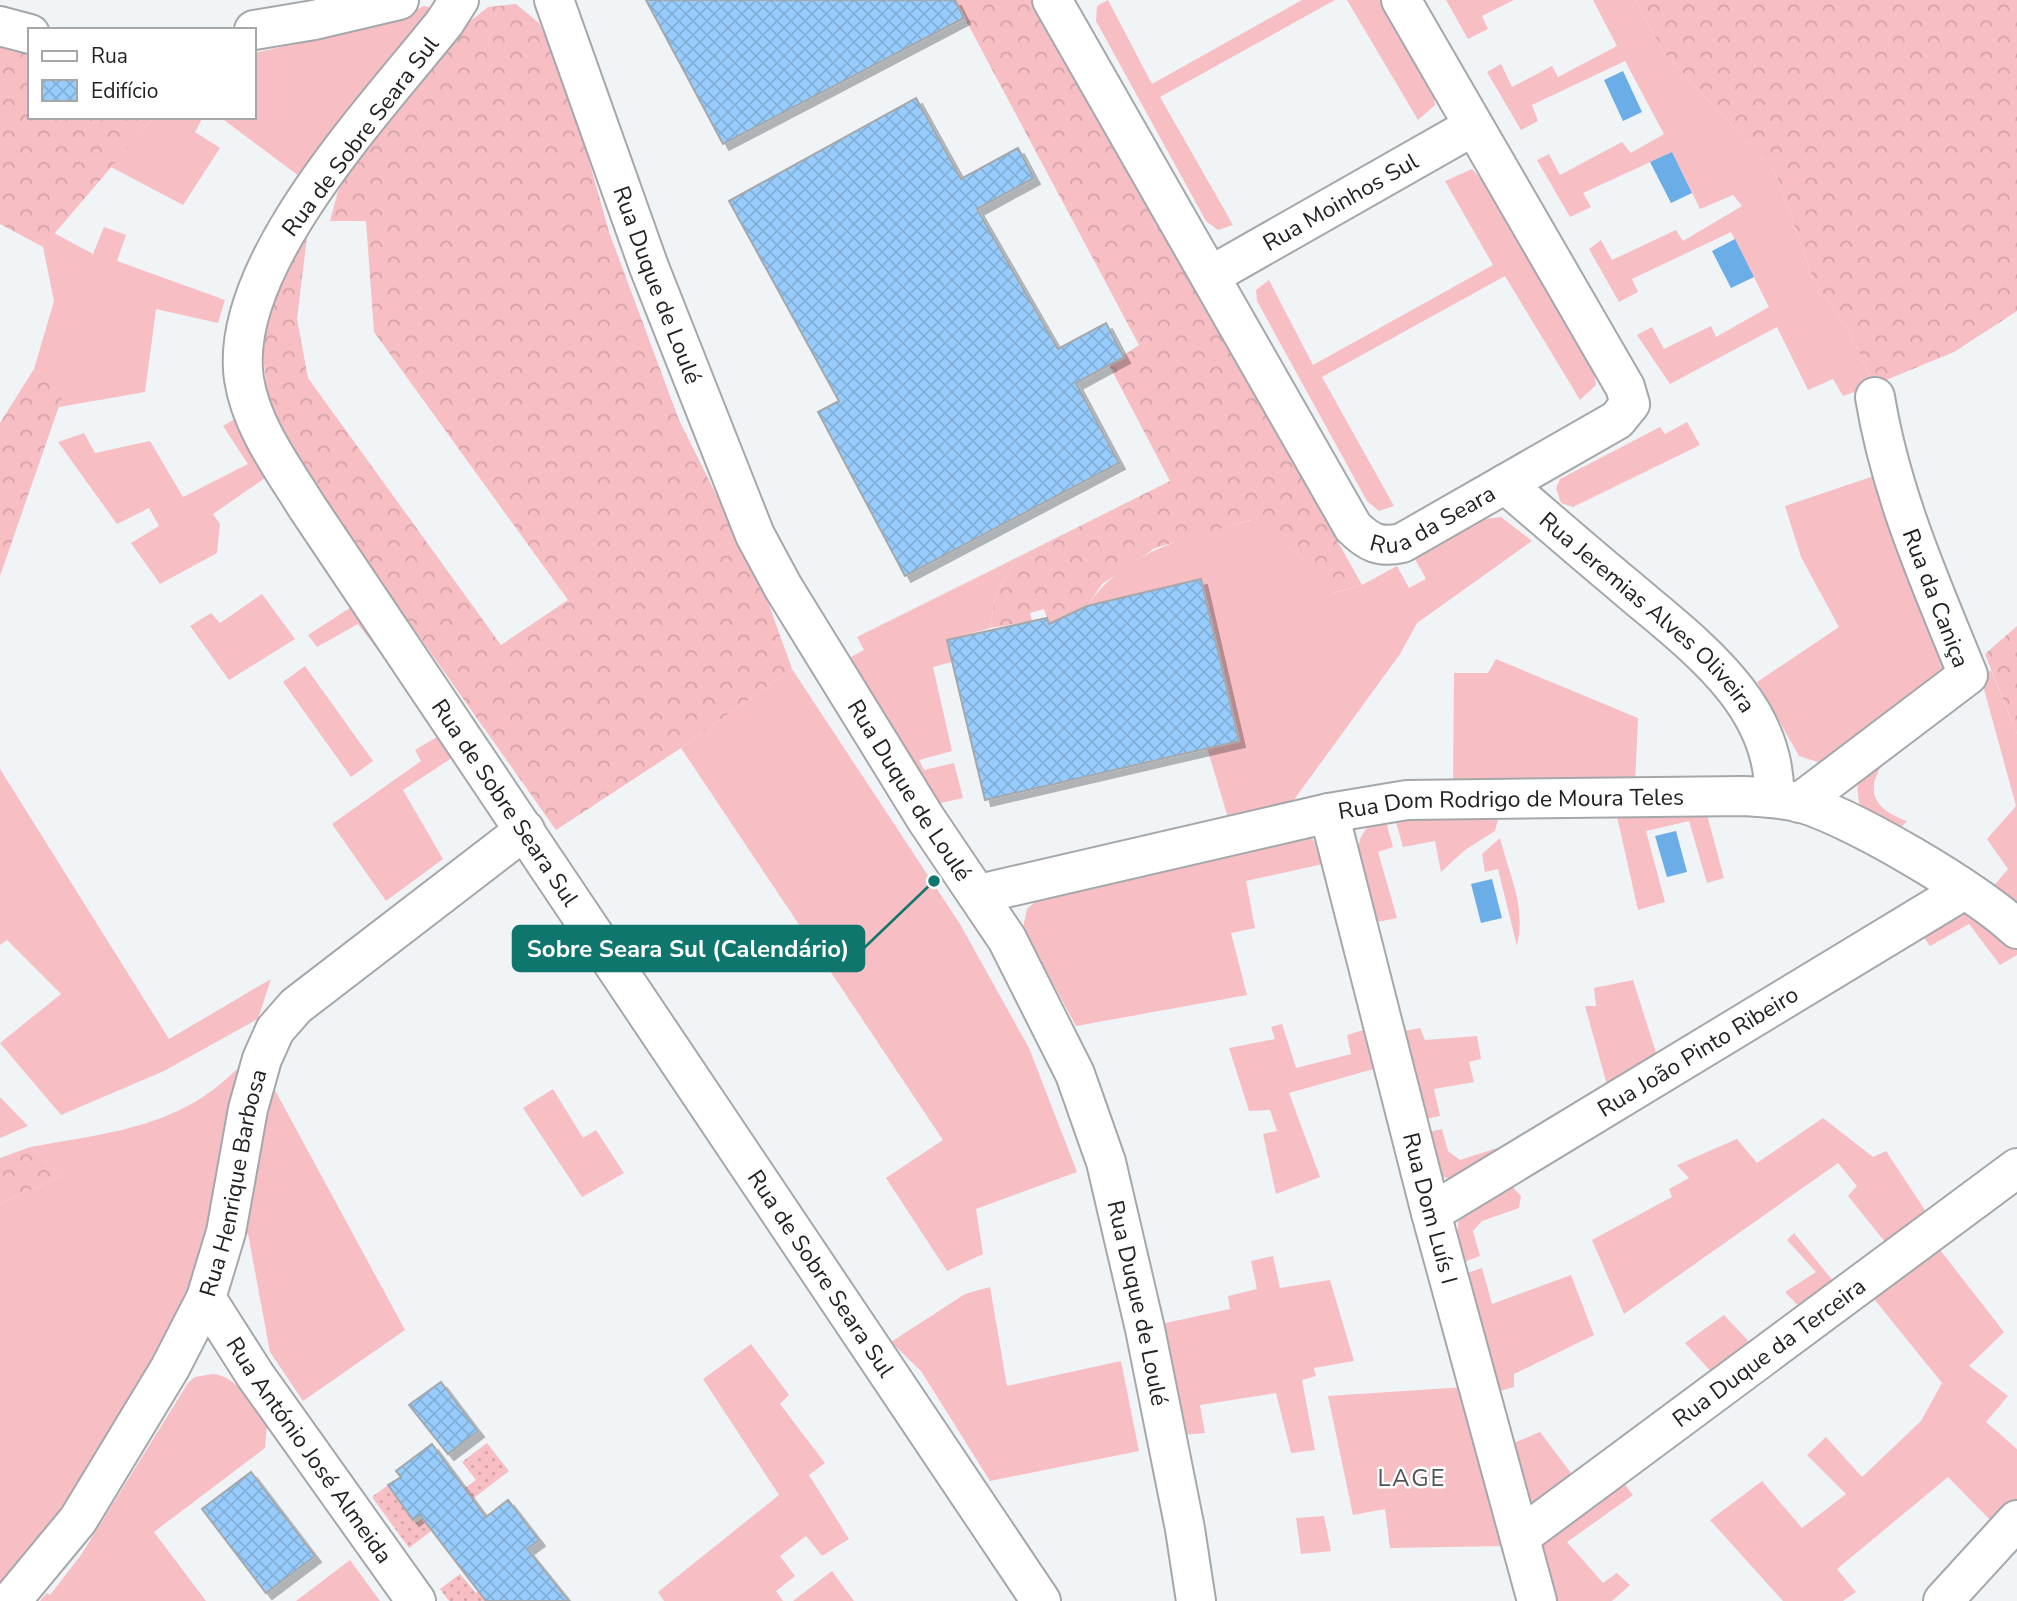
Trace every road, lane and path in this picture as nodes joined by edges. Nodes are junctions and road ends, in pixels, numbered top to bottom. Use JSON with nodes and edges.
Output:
{"nodes":[{"id":1,"x":399,"y":0,"type":"edge"},
{"id":2,"x":475,"y":0,"type":"edge"},
{"id":3,"x":1052,"y":0,"type":"edge"},
{"id":4,"x":1401,"y":0,"type":"edge"},
{"id":5,"x":551,"y":4,"type":"edge"},
{"id":6,"x":452,"y":11,"type":"edge"},
{"id":7,"x":0,"y":26,"type":"edge"},
{"id":8,"x":256,"y":30,"type":"edge"},
{"id":9,"x":28,"y":33,"type":"edge"},
{"id":10,"x":1472,"y":127,"type":"junction"},
{"id":11,"x":1210,"y":276,"type":"junction"},
{"id":12,"x":1875,"y":397,"type":"dead end"},
{"id":13,"x":1505,"y":484,"type":"junction"},
{"id":14,"x":1770,"y":757,"type":"junction"},
{"id":15,"x":1829,"y":780,"type":"junction"},
{"id":16,"x":1786,"y":800,"type":"junction"},
{"id":17,"x":1329,"y":813,"type":"junction"},
{"id":18,"x":525,"y":830,"type":"junction"},
{"id":19,"x":1964,"y":890,"type":"junction"},
{"id":20,"x":979,"y":894,"type":"junction"},
{"id":21,"x":2017,"y":929,"type":"edge"},
{"id":22,"x":2017,"y":1168,"type":"edge"},
{"id":23,"x":1431,"y":1213,"type":"junction"},
{"id":24,"x":206,"y":1298,"type":"junction"},
{"id":25,"x":2017,"y":1520,"type":"edge"},
{"id":26,"x":1520,"y":1537,"type":"junction"},
{"id":27,"x":1962,"y":1594,"type":"edge"},
{"id":28,"x":11,"y":1601,"type":"edge"},
{"id":29,"x":416,"y":1601,"type":"edge"},
{"id":30,"x":1041,"y":1601,"type":"edge"},
{"id":31,"x":1196,"y":1601,"type":"edge"},
{"id":32,"x":1537,"y":1601,"type":"edge"}],
"edges":[{"from":1,"to":8,"type":"street"},
{"from":2,"to":6,"type":"street","name":"Rua de Sobre Seara Sul"},
{"from":3,"to":11,"type":"street","name":"Rua da Seara"},
{"from":4,"to":10,"type":"street","name":"Rua da Seara"},
{"from":5,"to":20,"type":"street","name":"Rua Duque de Loulé"},
{"from":6,"to":18,"type":"street","name":"Rua de Sobre Seara Sul"},
{"from":7,"to":9,"type":"street"},
{"from":10,"to":11,"type":"street","name":"Rua Moinhos Sul"},
{"from":10,"to":13,"type":"street","name":"Rua da Seara"},
{"from":11,"to":13,"type":"street","name":"Rua da Seara"},
{"from":12,"to":15,"type":"street","name":"Rua da Caniça"},
{"from":13,"to":14,"type":"street","name":"Rua Jeremias Alves Oliveira"},
{"from":14,"to":15,"type":"street"},
{"from":14,"to":16,"type":"street","name":"Rua Jeremias Alves Oliveira"},
{"from":15,"to":16,"type":"street","name":"Rua da Caniça"},
{"from":16,"to":17,"type":"street","name":"Rua Dom Rodrigo de Moura Teles"},
{"from":16,"to":19,"type":"street","name":"Rua Dom Rodrigo de Moura Teles"},
{"from":17,"to":20,"type":"street","name":"Rua Dom Rodrigo de Moura Teles"},
{"from":17,"to":23,"type":"street","name":"Rua Dom Luís I"},
{"from":18,"to":24,"type":"street","name":"Rua Henrique Barbosa"},
{"from":18,"to":30,"type":"street","name":"Rua de Sobre Seara Sul"},
{"from":19,"to":21,"type":"street","name":"Rua Dom Rodrigo de Moura Teles"},
{"from":19,"to":23,"type":"street","name":"Rua João Pinto Ribeiro"},
{"from":20,"to":31,"type":"street","name":"Rua Duque de Loulé"},
{"from":22,"to":26,"type":"street","name":"Rua Duque da Terceira"},
{"from":23,"to":26,"type":"street","name":"Rua Dom Luís I"},
{"from":24,"to":28,"type":"street","name":"Rua Henrique Barbosa"},
{"from":24,"to":29,"type":"street","name":"Rua António José Almeida"},
{"from":25,"to":27,"type":"street"},
{"from":26,"to":32,"type":"street","name":"Rua Dom Luís I"}]}
